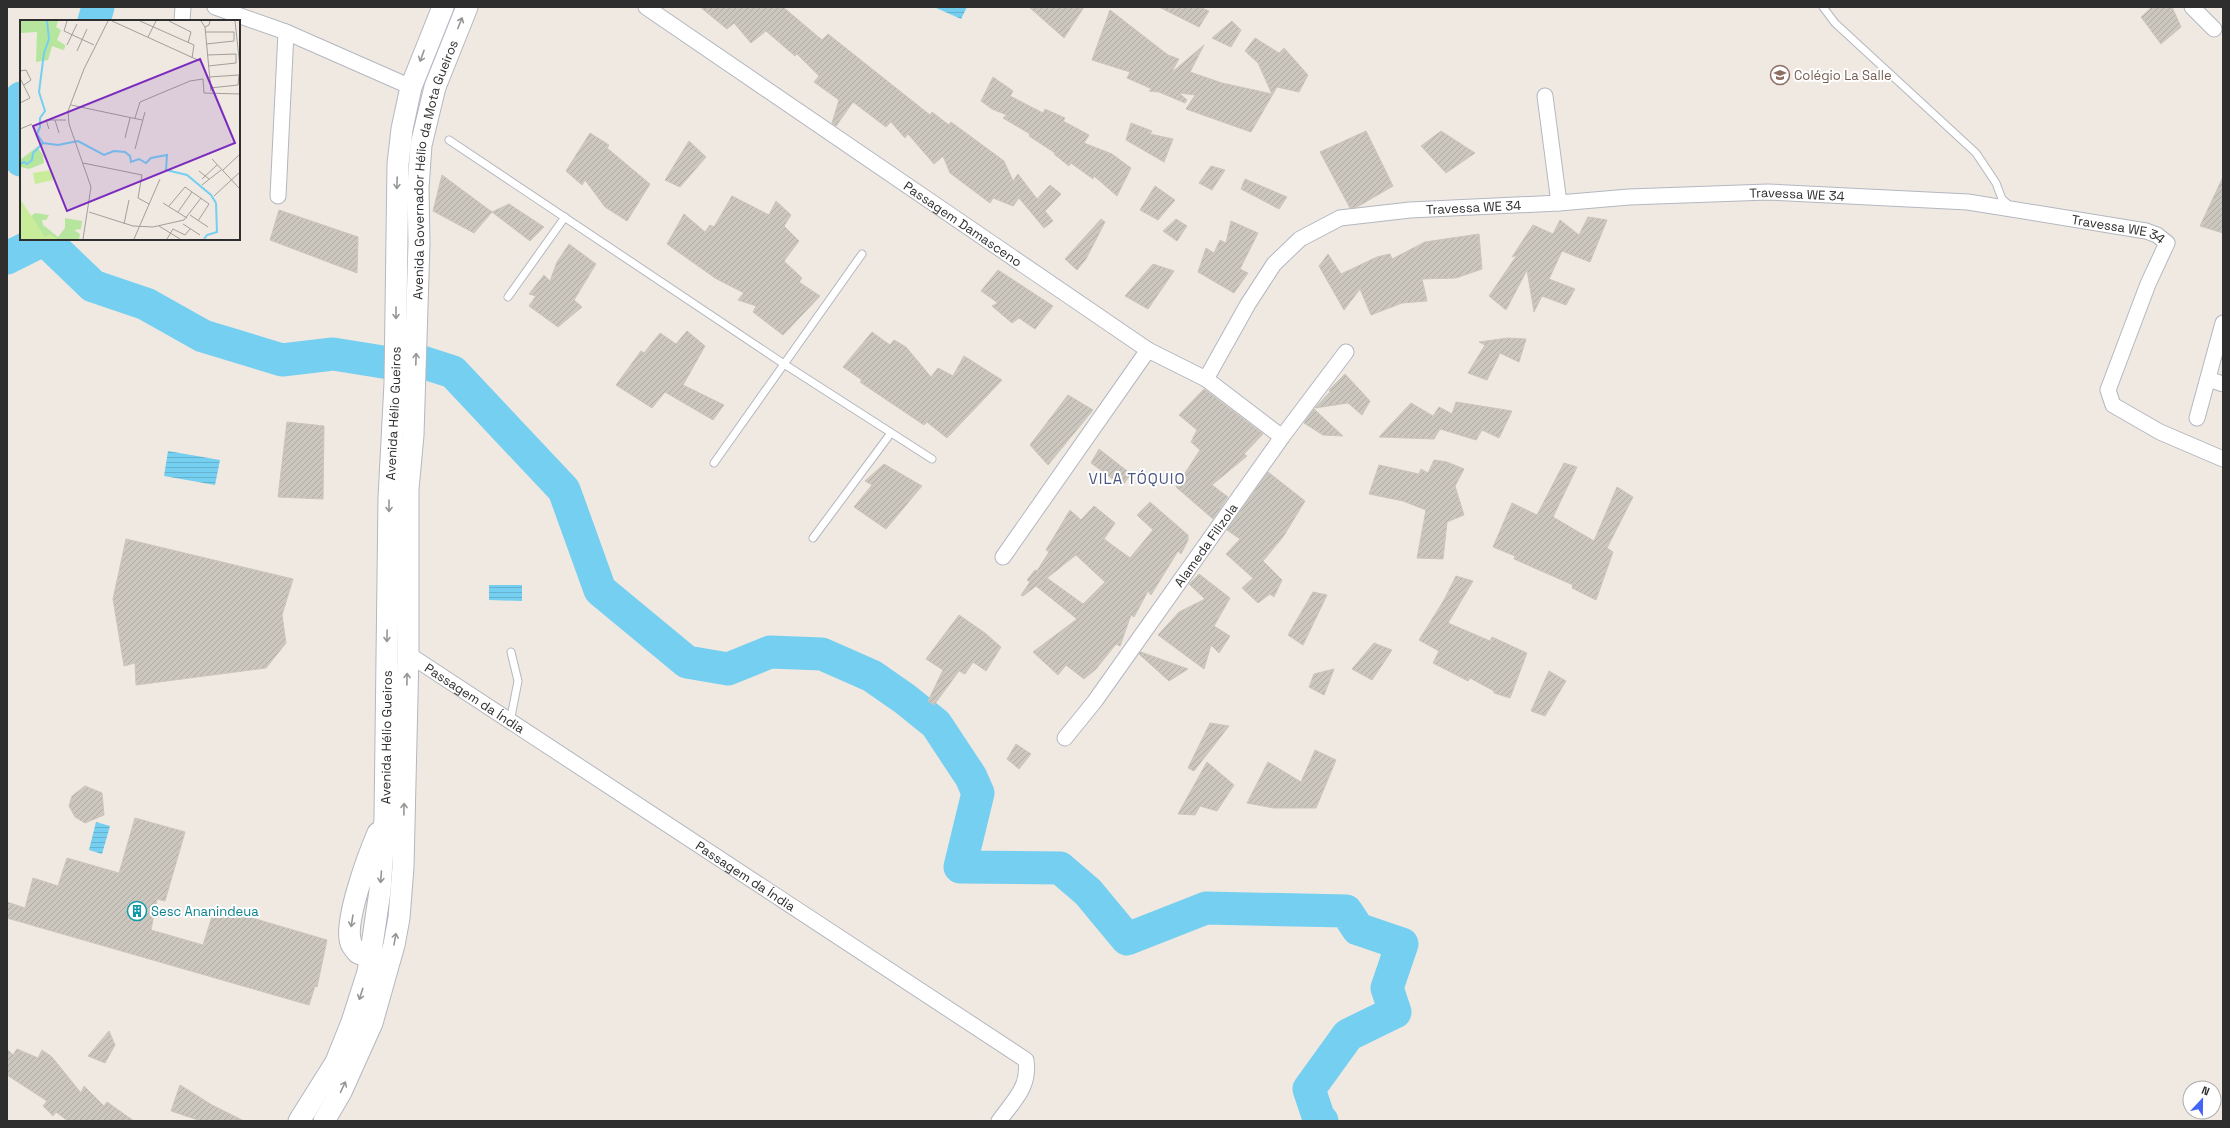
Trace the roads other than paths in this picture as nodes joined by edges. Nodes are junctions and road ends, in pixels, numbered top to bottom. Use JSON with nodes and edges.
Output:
{"nodes":[{"id":1,"x":183,"y":7,"type":"edge"},
{"id":2,"x":215,"y":7,"type":"edge"},
{"id":3,"x":443,"y":7,"type":"edge"},
{"id":4,"x":467,"y":7,"type":"edge"},
{"id":5,"x":646,"y":7,"type":"edge"},
{"id":6,"x":1823,"y":7,"type":"edge"},
{"id":7,"x":2192,"y":7,"type":"edge"},
{"id":8,"x":182,"y":20,"type":"edge"},
{"id":9,"x":2214,"y":30,"type":"dead end"},
{"id":10,"x":286,"y":32,"type":"junction"},
{"id":11,"x":411,"y":87,"type":"junction"},
{"id":12,"x":1545,"y":96,"type":"dead end"},
{"id":13,"x":449,"y":140,"type":"dead end"},
{"id":14,"x":278,"y":196,"type":"dead end"},
{"id":15,"x":1559,"y":203,"type":"junction"},
{"id":16,"x":2014,"y":208,"type":"junction"},
{"id":17,"x":565,"y":217,"type":"junction"},
{"id":18,"x":862,"y":254,"type":"dead end"},
{"id":19,"x":508,"y":297,"type":"dead end"},
{"id":20,"x":2223,"y":323,"type":"edge"},
{"id":21,"x":396,"y":336,"type":"joint"},
{"id":22,"x":416,"y":336,"type":"joint"},
{"id":23,"x":1148,"y":350,"type":"junction"},
{"id":24,"x":1346,"y":352,"type":"dead end"},
{"id":25,"x":784,"y":364,"type":"junction"},
{"id":26,"x":1206,"y":379,"type":"junction"},
{"id":27,"x":2208,"y":379,"type":"junction"},
{"id":28,"x":405,"y":382,"type":"junction"},
{"id":29,"x":2223,"y":384,"type":"edge"},
{"id":30,"x":2197,"y":418,"type":"dead end"},
{"id":31,"x":891,"y":433,"type":"junction"},
{"id":32,"x":1282,"y":436,"type":"junction"},
{"id":33,"x":932,"y":459,"type":"dead end"},
{"id":34,"x":2223,"y":459,"type":"edge"},
{"id":35,"x":714,"y":463,"type":"dead end"},
{"id":36,"x":813,"y":538,"type":"dead end"},
{"id":37,"x":1003,"y":557,"type":"dead end"},
{"id":38,"x":511,"y":652,"type":"dead end"},
{"id":39,"x":408,"y":654,"type":"junction"},
{"id":40,"x":510,"y":722,"type":"junction"},
{"id":41,"x":1065,"y":738,"type":"dead end"},
{"id":42,"x":380,"y":960,"type":"junction"},
{"id":43,"x":299,"y":1121,"type":"edge"},
{"id":44,"x":324,"y":1121,"type":"edge"},
{"id":45,"x":999,"y":1121,"type":"edge"}],
"edges":[{"from":1,"to":8,"type":"street"},
{"from":2,"to":10,"type":"street"},
{"from":3,"to":11,"type":"main road","name":"Avenida Governador Hélio da Mota Gueiros","one_way":true},
{"from":22,"to":4,"type":"main road","name":"Avenida Governador Hélio da Mota Gueiros","one_way":true},
{"from":5,"to":23,"type":"street","name":"Passagem Damasceno"},
{"from":6,"to":16,"type":"lane"},
{"from":7,"to":9,"type":"street"},
{"from":10,"to":11,"type":"street"},
{"from":10,"to":14,"type":"street"},
{"from":11,"to":21,"type":"main road","name":"Avenida Governador Hélio da Mota Gueiros","one_way":true},
{"from":12,"to":15,"type":"street"},
{"from":13,"to":17,"type":"lane"},
{"from":15,"to":16,"type":"street","name":"Travessa WE 34"},
{"from":15,"to":26,"type":"street","name":"Travessa WE 34"},
{"from":16,"to":34,"type":"street","name":"Travessa WE 34"},
{"from":17,"to":19,"type":"lane"},
{"from":17,"to":25,"type":"lane"},
{"from":18,"to":25,"type":"lane"},
{"from":20,"to":27,"type":"street"},
{"from":21,"to":28,"type":"main road","name":"Avenida Hélio Gueiros"},
{"from":28,"to":22,"type":"main road","name":"Avenida Hélio Gueiros","one_way":true},
{"from":23,"to":26,"type":"street","name":"Passagem Damasceno"},
{"from":23,"to":37,"type":"street"},
{"from":24,"to":32,"type":"street","name":"Alameda Filizola"},
{"from":25,"to":31,"type":"lane"},
{"from":25,"to":35,"type":"lane"},
{"from":26,"to":32,"type":"street","name":"Passagem Damasceno"},
{"from":27,"to":29,"type":"street"},
{"from":27,"to":30,"type":"street"},
{"from":28,"to":39,"type":"main road","name":"Avenida Hélio Gueiros"},
{"from":28,"to":42,"type":"main road","name":"Avenida Hélio Gueiros","one_way":true},
{"from":31,"to":33,"type":"lane"},
{"from":31,"to":36,"type":"lane"},
{"from":32,"to":41,"type":"street","name":"Alameda Filizola"},
{"from":38,"to":40,"type":"lane"},
{"from":39,"to":40,"type":"street","name":"Passagem da Índia"},
{"from":42,"to":39,"type":"main road","name":"Avenida Hélio Gueiros","one_way":true},
{"from":40,"to":45,"type":"street","name":"Passagem da Índia"},
{"from":42,"to":43,"type":"main road","name":"Avenida Hélio Gueiros","one_way":true},
{"from":44,"to":42,"type":"main road","name":"Avenida Hélio Gueiros","one_way":true}]}
